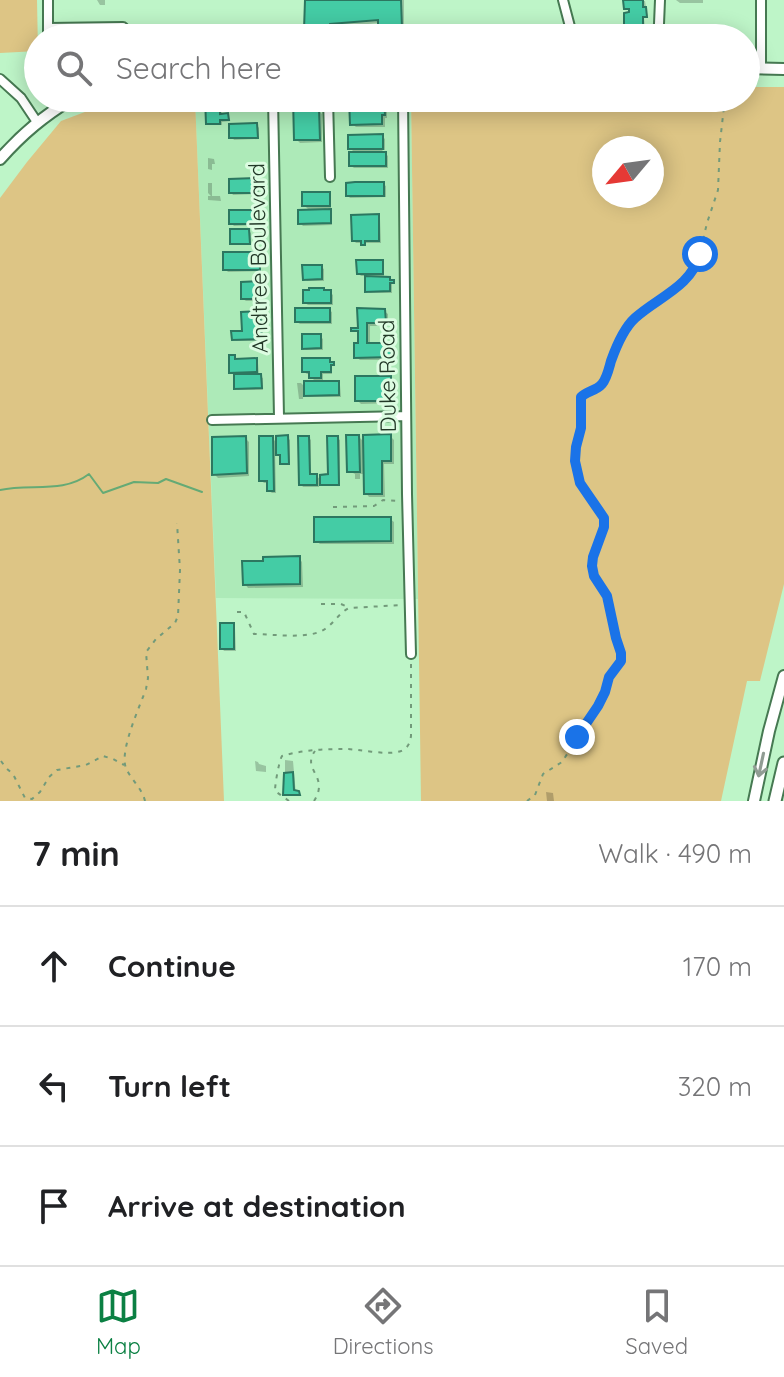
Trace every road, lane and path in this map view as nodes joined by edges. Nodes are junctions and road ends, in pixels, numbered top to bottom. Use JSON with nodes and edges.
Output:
{"nodes":[{"id":1,"x":48,"y":0,"type":"edge"},
{"id":2,"x":563,"y":0,"type":"edge"},
{"id":3,"x":660,"y":0,"type":"edge"},
{"id":4,"x":761,"y":0,"type":"edge"},
{"id":5,"x":48,"y":24,"type":"edge"},
{"id":6,"x":569,"y":24,"type":"edge"},
{"id":7,"x":659,"y":24,"type":"edge"},
{"id":8,"x":761,"y":68,"type":"joint"},
{"id":9,"x":784,"y":69,"type":"edge"},
{"id":10,"x":0,"y":79,"type":"edge"},
{"id":11,"x":24,"y":102,"type":"edge"},
{"id":12,"x":30,"y":112,"type":"edge"},
{"id":13,"x":52,"y":112,"type":"edge"},
{"id":14,"x":273,"y":112,"type":"edge"},
{"id":15,"x":328,"y":112,"type":"edge"},
{"id":16,"x":403,"y":112,"type":"edge"},
{"id":17,"x":723,"y":112,"type":"edge"},
{"id":18,"x":37,"y":122,"type":"junction"},
{"id":19,"x":0,"y":159,"type":"edge"},
{"id":20,"x":330,"y":177,"type":"dead end"},
{"id":21,"x":406,"y":416,"type":"junction"},
{"id":22,"x":279,"y":417,"type":"junction"},
{"id":23,"x":212,"y":420,"type":"dead end"},
{"id":24,"x":407,"y":501,"type":"junction"},
{"id":25,"x":333,"y":507,"type":"dead end"},
{"id":26,"x":177,"y":523,"type":"dead end"},
{"id":27,"x":321,"y":604,"type":"dead end"},
{"id":28,"x":411,"y":604,"type":"junction"},
{"id":29,"x":349,"y":608,"type":"junction"},
{"id":30,"x":237,"y":612,"type":"dead end"},
{"id":31,"x":411,"y":654,"type":"joint"},
{"id":32,"x":784,"y":676,"type":"edge"},
{"id":33,"x":316,"y":750,"type":"junction"},
{"id":34,"x":1,"y":761,"type":"edge"},
{"id":35,"x":784,"y":763,"type":"edge"},
{"id":36,"x":125,"y":766,"type":"junction"},
{"id":37,"x":145,"y":801,"type":"edge"},
{"id":38,"x":289,"y":801,"type":"edge"},
{"id":39,"x":314,"y":801,"type":"edge"},
{"id":40,"x":527,"y":801,"type":"edge"},
{"id":41,"x":754,"y":801,"type":"edge"},
{"id":42,"x":775,"y":801,"type":"edge"}],
"edges":[{"from":1,"to":5,"type":"street"},
{"from":2,"to":6,"type":"street"},
{"from":3,"to":7,"type":"street"},
{"from":4,"to":8,"type":"street"},
{"from":8,"to":9,"type":"main road"},
{"from":10,"to":11,"type":"street"},
{"from":12,"to":18,"type":"street"},
{"from":13,"to":18,"type":"main road"},
{"from":14,"to":22,"type":"street","name":"Andtree Boulevard"},
{"from":15,"to":20,"type":"street"},
{"from":16,"to":21,"type":"street","name":"Duke Road"},
{"from":17,"to":40,"type":"path"},
{"from":18,"to":19,"type":"main road"},
{"from":21,"to":22,"type":"street"},
{"from":21,"to":24,"type":"street","name":"Duke Road"},
{"from":22,"to":23,"type":"street"},
{"from":24,"to":25,"type":"path"},
{"from":24,"to":28,"type":"street","name":"Duke Road"},
{"from":26,"to":36,"type":"path"},
{"from":27,"to":29,"type":"path"},
{"from":28,"to":29,"type":"path"},
{"from":28,"to":31,"type":"street","name":"Duke Road"},
{"from":29,"to":30,"type":"path"},
{"from":31,"to":33,"type":"path"},
{"from":32,"to":41,"type":"main road","one_way":true},
{"from":33,"to":38,"type":"path"},
{"from":33,"to":39,"type":"path"},
{"from":34,"to":36,"type":"path"},
{"from":35,"to":42,"type":"highway"},
{"from":36,"to":37,"type":"path"}]}
